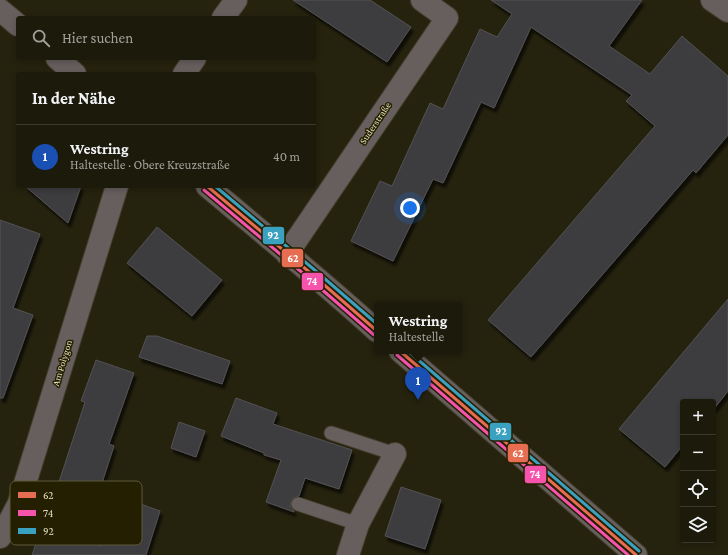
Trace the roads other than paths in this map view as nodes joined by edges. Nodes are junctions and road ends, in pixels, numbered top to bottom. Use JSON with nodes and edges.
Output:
{"nodes":[{"id":1,"x":236,"y":0,"type":"edge"},
{"id":2,"x":422,"y":0,"type":"edge"},
{"id":3,"x":712,"y":0,"type":"edge"},
{"id":4,"x":0,"y":10,"type":"edge"},
{"id":5,"x":728,"y":11,"type":"edge"},
{"id":6,"x":225,"y":16,"type":"edge"},
{"id":7,"x":16,"y":24,"type":"edge"},
{"id":8,"x":58,"y":60,"type":"edge"},
{"id":9,"x":194,"y":60,"type":"edge"},
{"id":10,"x":74,"y":72,"type":"edge"},
{"id":11,"x":185,"y":72,"type":"edge"},
{"id":12,"x":116,"y":188,"type":"edge"},
{"id":13,"x":209,"y":188,"type":"edge"},
{"id":14,"x":287,"y":254,"type":"junction"},
{"id":15,"x":374,"y":327,"type":"edge"},
{"id":16,"x":403,"y":354,"type":"edge"},
{"id":17,"x":331,"y":433,"type":"dead end"},
{"id":18,"x":395,"y":454,"type":"joint"},
{"id":19,"x":26,"y":481,"type":"edge"},
{"id":20,"x":298,"y":504,"type":"dead end"},
{"id":21,"x":10,"y":520,"type":"edge"},
{"id":22,"x":358,"y":524,"type":"junction"},
{"id":23,"x":0,"y":537,"type":"edge"},
{"id":24,"x":348,"y":555,"type":"edge"},
{"id":25,"x":636,"y":555,"type":"edge"}],
"edges":[{"from":1,"to":6,"type":"street"},
{"from":2,"to":14,"type":"street","name":"Suderstraße"},
{"from":3,"to":5,"type":"street"},
{"from":4,"to":7,"type":"street"},
{"from":8,"to":10,"type":"street"},
{"from":9,"to":11,"type":"street"},
{"from":12,"to":19,"type":"street","name":"Am Polygon"},
{"from":13,"to":14,"type":"street"},
{"from":14,"to":15,"type":"street"},
{"from":16,"to":25,"type":"street"},
{"from":17,"to":18,"type":"lane"},
{"from":18,"to":22,"type":"street"},
{"from":20,"to":22,"type":"lane"},
{"from":21,"to":23,"type":"street","name":"Am Polygon"},
{"from":22,"to":24,"type":"street"}]}
